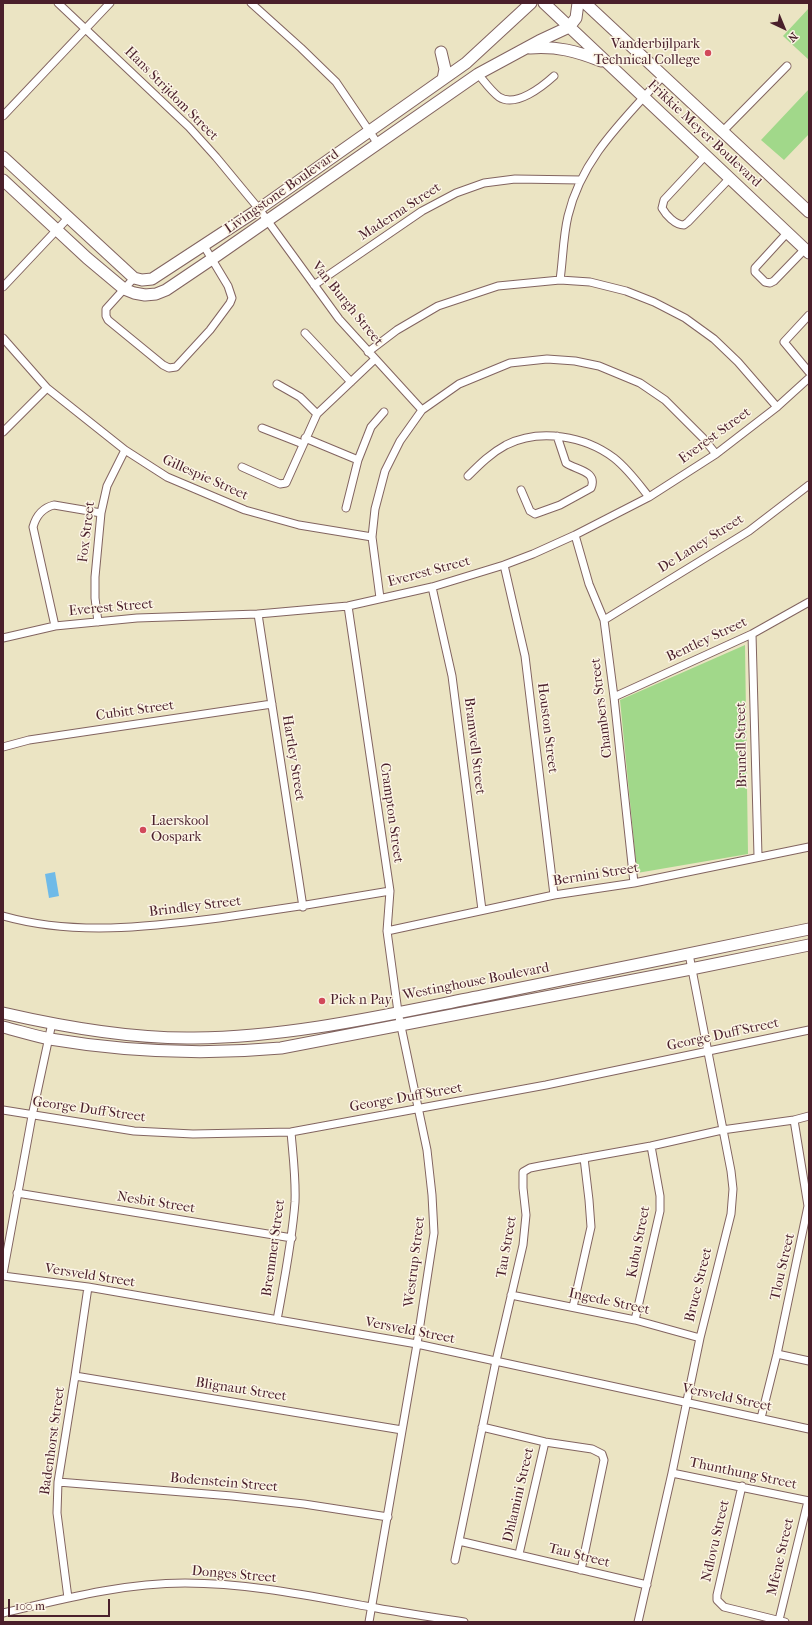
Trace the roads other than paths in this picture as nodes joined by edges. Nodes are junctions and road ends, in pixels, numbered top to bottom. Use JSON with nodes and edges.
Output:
{"nodes":[{"id":1,"x":58,"y":3,"type":"edge"},
{"id":2,"x":110,"y":3,"type":"edge"},
{"id":3,"x":251,"y":3,"type":"edge"},
{"id":4,"x":519,"y":3,"type":"edge"},
{"id":5,"x":531,"y":3,"type":"edge"},
{"id":6,"x":544,"y":3,"type":"edge"},
{"id":7,"x":578,"y":3,"type":"edge"},
{"id":8,"x":585,"y":3,"type":"edge"},
{"id":9,"x":512,"y":22,"type":"junction"},
{"id":10,"x":569,"y":27,"type":"junction"},
{"id":11,"x":86,"y":29,"type":"junction"},
{"id":12,"x":524,"y":49,"type":"junction"},
{"id":13,"x":441,"y":52,"type":"dead end"},
{"id":14,"x":605,"y":62,"type":"junction"},
{"id":15,"x":787,"y":66,"type":"dead end"},
{"id":16,"x":478,"y":74,"type":"junction"},
{"id":17,"x":554,"y":76,"type":"dead end"},
{"id":18,"x":663,"y":76,"type":"junction"},
{"id":19,"x":443,"y":79,"type":"junction"},
{"id":20,"x":644,"y":98,"type":"junction"},
{"id":21,"x":3,"y":116,"type":"edge"},
{"id":22,"x":369,"y":131,"type":"junction"},
{"id":23,"x":723,"y":132,"type":"junction"},
{"id":24,"x":378,"y":144,"type":"junction"},
{"id":25,"x":706,"y":156,"type":"junction"},
{"id":26,"x":3,"y":157,"type":"edge"},
{"id":27,"x":730,"y":179,"type":"junction"},
{"id":28,"x":3,"y":180,"type":"edge"},
{"id":29,"x":580,"y":180,"type":"junction"},
{"id":30,"x":259,"y":209,"type":"junction"},
{"id":31,"x":809,"y":212,"type":"edge"},
{"id":32,"x":68,"y":218,"type":"junction"},
{"id":33,"x":268,"y":220,"type":"junction"},
{"id":34,"x":56,"y":230,"type":"junction"},
{"id":35,"x":787,"y":232,"type":"junction"},
{"id":36,"x":204,"y":246,"type":"junction"},
{"id":37,"x":807,"y":251,"type":"edge"},
{"id":38,"x":212,"y":259,"type":"junction"},
{"id":39,"x":134,"y":278,"type":"junction"},
{"id":40,"x":560,"y":280,"type":"junction"},
{"id":41,"x":314,"y":285,"type":"junction"},
{"id":42,"x":3,"y":287,"type":"edge"},
{"id":43,"x":124,"y":289,"type":"junction"},
{"id":44,"x":809,"y":315,"type":"edge"},
{"id":45,"x":305,"y":333,"type":"dead end"},
{"id":46,"x":3,"y":338,"type":"edge"},
{"id":47,"x":368,"y":352,"type":"junction"},
{"id":48,"x":374,"y":360,"type":"junction"},
{"id":49,"x":809,"y":372,"type":"edge"},
{"id":50,"x":808,"y":381,"type":"edge"},
{"id":51,"x":351,"y":382,"type":"junction"},
{"id":52,"x":277,"y":384,"type":"dead end"},
{"id":53,"x":47,"y":388,"type":"junction"},
{"id":54,"x":777,"y":407,"type":"junction"},
{"id":55,"x":422,"y":410,"type":"junction"},
{"id":56,"x":384,"y":412,"type":"dead end"},
{"id":57,"x":317,"y":414,"type":"junction"},
{"id":58,"x":262,"y":428,"type":"dead end"},
{"id":59,"x":3,"y":432,"type":"edge"},
{"id":60,"x":557,"y":436,"type":"junction"},
{"id":61,"x":304,"y":441,"type":"junction"},
{"id":62,"x":125,"y":450,"type":"junction"},
{"id":63,"x":716,"y":454,"type":"junction"},
{"id":64,"x":358,"y":460,"type":"junction"},
{"id":65,"x":242,"y":467,"type":"dead end"},
{"id":66,"x":468,"y":476,"type":"dead end"},
{"id":67,"x":809,"y":485,"type":"edge"},
{"id":68,"x":520,"y":490,"type":"dead end"},
{"id":69,"x":649,"y":497,"type":"junction"},
{"id":70,"x":346,"y":508,"type":"dead end"},
{"id":71,"x":101,"y":513,"type":"junction"},
{"id":72,"x":575,"y":535,"type":"junction"},
{"id":73,"x":372,"y":537,"type":"junction"},
{"id":74,"x":504,"y":565,"type":"junction"},
{"id":75,"x":432,"y":587,"type":"junction"},
{"id":76,"x":380,"y":598,"type":"junction"},
{"id":77,"x":809,"y":602,"type":"edge"},
{"id":78,"x":348,"y":606,"type":"junction"},
{"id":79,"x":258,"y":614,"type":"junction"},
{"id":80,"x":604,"y":620,"type":"junction"},
{"id":81,"x":98,"y":622,"type":"junction"},
{"id":82,"x":55,"y":626,"type":"junction"},
{"id":83,"x":752,"y":634,"type":"junction"},
{"id":84,"x":3,"y":638,"type":"edge"},
{"id":85,"x":614,"y":697,"type":"junction"},
{"id":86,"x":272,"y":704,"type":"junction"},
{"id":87,"x":3,"y":747,"type":"edge"},
{"id":88,"x":809,"y":846,"type":"edge"},
{"id":89,"x":758,"y":856,"type":"junction"},
{"id":90,"x":634,"y":883,"type":"junction"},
{"id":91,"x":390,"y":891,"type":"junction"},
{"id":92,"x":554,"y":895,"type":"junction"},
{"id":93,"x":303,"y":907,"type":"junction"},
{"id":94,"x":482,"y":910,"type":"junction"},
{"id":95,"x":3,"y":916,"type":"edge"},
{"id":96,"x":809,"y":929,"type":"edge"},
{"id":97,"x":387,"y":931,"type":"junction"},
{"id":98,"x":809,"y":945,"type":"edge"},
{"id":99,"x":689,"y":954,"type":"junction"},
{"id":100,"x":691,"y":969,"type":"junction"},
{"id":101,"x":398,"y":1012,"type":"junction"},
{"id":102,"x":3,"y":1013,"type":"edge"},
{"id":103,"x":52,"y":1023,"type":"junction"},
{"id":104,"x":401,"y":1024,"type":"junction"},
{"id":105,"x":3,"y":1027,"type":"edge"},
{"id":106,"x":809,"y":1030,"type":"edge"},
{"id":107,"x":49,"y":1039,"type":"junction"},
{"id":108,"x":707,"y":1051,"type":"junction"},
{"id":109,"x":418,"y":1109,"type":"junction"},
{"id":110,"x":3,"y":1110,"type":"edge"},
{"id":111,"x":32,"y":1116,"type":"junction"},
{"id":112,"x":809,"y":1116,"type":"edge"},
{"id":113,"x":794,"y":1120,"type":"junction"},
{"id":114,"x":722,"y":1130,"type":"junction"},
{"id":115,"x":291,"y":1132,"type":"junction"},
{"id":116,"x":651,"y":1146,"type":"junction"},
{"id":117,"x":584,"y":1158,"type":"junction"},
{"id":118,"x":17,"y":1194,"type":"junction"},
{"id":119,"x":292,"y":1238,"type":"junction"},
{"id":120,"x":3,"y":1275,"type":"edge"},
{"id":121,"x":88,"y":1288,"type":"junction"},
{"id":122,"x":511,"y":1295,"type":"junction"},
{"id":123,"x":573,"y":1307,"type":"junction"},
{"id":124,"x":277,"y":1320,"type":"junction"},
{"id":125,"x":635,"y":1320,"type":"junction"},
{"id":126,"x":700,"y":1338,"type":"junction"},
{"id":127,"x":417,"y":1344,"type":"junction"},
{"id":128,"x":778,"y":1354,"type":"junction"},
{"id":129,"x":496,"y":1361,"type":"junction"},
{"id":130,"x":809,"y":1361,"type":"edge"},
{"id":131,"x":76,"y":1376,"type":"junction"},
{"id":132,"x":687,"y":1402,"type":"junction"},
{"id":133,"x":761,"y":1418,"type":"junction"},
{"id":134,"x":482,"y":1427,"type":"junction"},
{"id":135,"x":809,"y":1429,"type":"edge"},
{"id":136,"x":402,"y":1430,"type":"junction"},
{"id":137,"x":544,"y":1442,"type":"junction"},
{"id":138,"x":672,"y":1472,"type":"junction"},
{"id":139,"x":58,"y":1482,"type":"junction"},
{"id":140,"x":742,"y":1486,"type":"junction"},
{"id":141,"x":808,"y":1501,"type":"edge"},
{"id":142,"x":388,"y":1517,"type":"junction"},
{"id":143,"x":459,"y":1541,"type":"junction"},
{"id":144,"x":519,"y":1554,"type":"junction"},
{"id":145,"x":454,"y":1560,"type":"dead end"},
{"id":146,"x":581,"y":1570,"type":"junction"},
{"id":147,"x":647,"y":1585,"type":"junction"},
{"id":148,"x":68,"y":1598,"type":"junction"},
{"id":149,"x":372,"y":1608,"type":"junction"},
{"id":150,"x":3,"y":1613,"type":"edge"},
{"id":151,"x":782,"y":1621,"type":"edge"},
{"id":152,"x":369,"y":1622,"type":"edge"},
{"id":153,"x":464,"y":1622,"type":"edge"},
{"id":154,"x":638,"y":1622,"type":"edge"}],
"edges":[{"from":1,"to":11,"type":"street","name":"Hans Strijdom Street"},
{"from":2,"to":11,"type":"street"},
{"from":3,"to":22,"type":"street"},
{"from":4,"to":9,"type":"street"},
{"from":5,"to":9,"type":"street","name":"Livingstone Boulevard"},
{"from":6,"to":10,"type":"street","name":"Frikkie Meyer Boulevard"},
{"from":7,"to":10,"type":"street"},
{"from":8,"to":18,"type":"street","name":"Frikkie Meyer Boulevard"},
{"from":9,"to":19,"type":"street","name":"Livingstone Boulevard"},
{"from":10,"to":12,"type":"street","name":"Livingstone Boulevard"},
{"from":10,"to":14,"type":"street","name":"Frikkie Meyer Boulevard"},
{"from":11,"to":21,"type":"street"},
{"from":11,"to":30,"type":"street","name":"Hans Strijdom Street"},
{"from":12,"to":14,"type":"street"},
{"from":12,"to":16,"type":"street","name":"Livingstone Boulevard"},
{"from":13,"to":19,"type":"street"},
{"from":14,"to":20,"type":"street","name":"Frikkie Meyer Boulevard"},
{"from":15,"to":23,"type":"street"},
{"from":16,"to":17,"type":"street"},
{"from":16,"to":24,"type":"street","name":"Livingstone Boulevard"},
{"from":18,"to":20,"type":"street"},
{"from":18,"to":23,"type":"street","name":"Frikkie Meyer Boulevard"},
{"from":19,"to":22,"type":"street","name":"Livingstone Boulevard"},
{"from":20,"to":25,"type":"street","name":"Frikkie Meyer Boulevard"},
{"from":20,"to":29,"type":"street"},
{"from":22,"to":24,"type":"street"},
{"from":22,"to":30,"type":"street","name":"Livingstone Boulevard"},
{"from":23,"to":31,"type":"street","name":"Frikkie Meyer Boulevard"},
{"from":24,"to":33,"type":"street","name":"Livingstone Boulevard"},
{"from":25,"to":27,"type":"street","name":"Frikkie Meyer Boulevard"},
{"from":25,"to":27,"type":"street"},
{"from":26,"to":32,"type":"street"},
{"from":27,"to":35,"type":"street","name":"Frikkie Meyer Boulevard"},
{"from":28,"to":34,"type":"street","name":"Livingstone Boulevard"},
{"from":29,"to":40,"type":"street"},
{"from":29,"to":41,"type":"street","name":"Maderna Street"},
{"from":30,"to":33,"type":"street","name":"Van Burgh Street"},
{"from":30,"to":36,"type":"street","name":"Livingstone Boulevard"},
{"from":32,"to":34,"type":"street"},
{"from":32,"to":39,"type":"street"},
{"from":33,"to":38,"type":"street","name":"Livingstone Boulevard"},
{"from":33,"to":41,"type":"street","name":"Van Burgh Street"},
{"from":34,"to":42,"type":"street"},
{"from":34,"to":43,"type":"street","name":"Livingstone Boulevard"},
{"from":35,"to":37,"type":"street","name":"Frikkie Meyer Boulevard"},
{"from":35,"to":37,"type":"street"},
{"from":36,"to":38,"type":"street"},
{"from":36,"to":39,"type":"street","name":"Livingstone Boulevard"},
{"from":38,"to":43,"type":"street","name":"Livingstone Boulevard"},
{"from":38,"to":43,"type":"street"},
{"from":39,"to":43,"type":"street"},
{"from":40,"to":47,"type":"street"},
{"from":40,"to":54,"type":"street"},
{"from":41,"to":47,"type":"street","name":"Van Burgh Street"},
{"from":44,"to":49,"type":"street"},
{"from":45,"to":51,"type":"street"},
{"from":46,"to":53,"type":"street","name":"Gillespie Street"},
{"from":47,"to":48,"type":"street","name":"Van Burgh Street"},
{"from":48,"to":51,"type":"street"},
{"from":48,"to":55,"type":"street","name":"Van Burgh Street"},
{"from":50,"to":54,"type":"street","name":"Everest Street"},
{"from":51,"to":57,"type":"street"},
{"from":52,"to":57,"type":"street"},
{"from":53,"to":59,"type":"street"},
{"from":53,"to":62,"type":"street","name":"Gillespie Street"},
{"from":54,"to":63,"type":"street","name":"Everest Street"},
{"from":55,"to":63,"type":"street"},
{"from":55,"to":73,"type":"street"},
{"from":56,"to":64,"type":"street"},
{"from":57,"to":61,"type":"street"},
{"from":58,"to":61,"type":"street"},
{"from":60,"to":66,"type":"street"},
{"from":60,"to":68,"type":"street"},
{"from":60,"to":69,"type":"street"},
{"from":61,"to":64,"type":"street"},
{"from":61,"to":65,"type":"street"},
{"from":62,"to":71,"type":"street","name":"Fox Street"},
{"from":62,"to":73,"type":"street","name":"Gillespie Street"},
{"from":63,"to":69,"type":"street","name":"Everest Street"},
{"from":64,"to":70,"type":"street"},
{"from":67,"to":80,"type":"street","name":"De Laney Street"},
{"from":69,"to":72,"type":"street","name":"Everest Street"},
{"from":71,"to":81,"type":"street","name":"Fox Street"},
{"from":71,"to":82,"type":"street"},
{"from":72,"to":74,"type":"street","name":"Everest Street"},
{"from":72,"to":80,"type":"street","name":"Chambers Street"},
{"from":73,"to":76,"type":"street"},
{"from":74,"to":75,"type":"street","name":"Everest Street"},
{"from":74,"to":92,"type":"street","name":"Houston Street"},
{"from":75,"to":76,"type":"street","name":"Everest Street"},
{"from":75,"to":94,"type":"street","name":"Bramwell Street"},
{"from":76,"to":78,"type":"street","name":"Everest Street"},
{"from":77,"to":83,"type":"street","name":"Bentley Street"},
{"from":78,"to":79,"type":"street","name":"Everest Street"},
{"from":78,"to":91,"type":"street","name":"Crampton Street"},
{"from":79,"to":81,"type":"street","name":"Everest Street"},
{"from":79,"to":86,"type":"street","name":"Hartley Street"},
{"from":80,"to":85,"type":"street","name":"Chambers Street"},
{"from":81,"to":82,"type":"street","name":"Everest Street"},
{"from":82,"to":84,"type":"street","name":"Everest Street"},
{"from":83,"to":85,"type":"street","name":"Bentley Street"},
{"from":83,"to":89,"type":"street","name":"Brunell Street"},
{"from":85,"to":90,"type":"street","name":"Chambers Street"},
{"from":86,"to":87,"type":"street","name":"Cubitt Street"},
{"from":86,"to":93,"type":"street","name":"Hartley Street"},
{"from":88,"to":89,"type":"street","name":"Bernini Street"},
{"from":89,"to":90,"type":"street","name":"Bernini Street"},
{"from":90,"to":92,"type":"street","name":"Bernini Street"},
{"from":91,"to":93,"type":"street","name":"Brindley Street"},
{"from":91,"to":97,"type":"street","name":"Crampton Street"},
{"from":92,"to":94,"type":"street","name":"Bernini Street"},
{"from":93,"to":95,"type":"street","name":"Brindley Street"},
{"from":94,"to":97,"type":"street","name":"Bernini Street"},
{"from":96,"to":99,"type":"street","name":"Westinghouse Boulevard"},
{"from":97,"to":101,"type":"street","name":"Crampton Street"},
{"from":98,"to":100,"type":"street","name":"Westinghouse Boulevard"},
{"from":99,"to":100,"type":"street","name":"Bruce Street"},
{"from":99,"to":101,"type":"street","name":"Westinghouse Boulevard"},
{"from":100,"to":104,"type":"street","name":"Westinghouse Boulevard"},
{"from":100,"to":108,"type":"street","name":"Bruce Street"},
{"from":101,"to":103,"type":"street","name":"Westinghouse Boulevard"},
{"from":101,"to":104,"type":"street","name":"Crampton Street"},
{"from":102,"to":103,"type":"street","name":"Westinghouse Boulevard"},
{"from":103,"to":107,"type":"street"},
{"from":104,"to":107,"type":"street","name":"Westinghouse Boulevard"},
{"from":104,"to":109,"type":"street","name":"Westrup Street"},
{"from":105,"to":107,"type":"street","name":"Westinghouse Boulevard"},
{"from":106,"to":108,"type":"street","name":"George Duff Street"},
{"from":107,"to":111,"type":"street"},
{"from":108,"to":109,"type":"street","name":"George Duff Street"},
{"from":108,"to":114,"type":"street","name":"Bruce Street"},
{"from":109,"to":115,"type":"street","name":"George Duff Street"},
{"from":109,"to":127,"type":"street","name":"Westrup Street"},
{"from":110,"to":111,"type":"street","name":"George Duff Street"},
{"from":111,"to":115,"type":"street","name":"George Duff Street"},
{"from":111,"to":118,"type":"street"},
{"from":112,"to":113,"type":"street","name":"Tau Street"},
{"from":113,"to":114,"type":"street","name":"Tau Street"},
{"from":113,"to":128,"type":"street","name":"Tlou Street"},
{"from":114,"to":116,"type":"street","name":"Tau Street"},
{"from":114,"to":126,"type":"street","name":"Bruce Street"},
{"from":115,"to":119,"type":"street","name":"Bremmer Street"},
{"from":116,"to":117,"type":"street","name":"Tau Street"},
{"from":116,"to":125,"type":"street","name":"Kubu Street"},
{"from":117,"to":122,"type":"street","name":"Tau Street"},
{"from":117,"to":123,"type":"street"},
{"from":118,"to":119,"type":"street","name":"Nesbit Street"},
{"from":118,"to":120,"type":"street"},
{"from":119,"to":124,"type":"street","name":"Bremmer Street"},
{"from":120,"to":121,"type":"street","name":"Versveld Street"},
{"from":121,"to":124,"type":"street","name":"Versveld Street"},
{"from":121,"to":131,"type":"street","name":"Badenhorst Street"},
{"from":122,"to":123,"type":"street","name":"Ingede Street"},
{"from":122,"to":129,"type":"street","name":"Tau Street"},
{"from":123,"to":125,"type":"street","name":"Ingede Street"},
{"from":124,"to":127,"type":"street","name":"Versveld Street"},
{"from":125,"to":126,"type":"street","name":"Ingede Street"},
{"from":126,"to":132,"type":"street","name":"Bruce Street"},
{"from":127,"to":129,"type":"street","name":"Versveld Street"},
{"from":127,"to":136,"type":"street","name":"Westrup Street"},
{"from":128,"to":130,"type":"street"},
{"from":128,"to":133,"type":"street","name":"Tlou Street"},
{"from":129,"to":132,"type":"street","name":"Versveld Street"},
{"from":129,"to":134,"type":"street","name":"Tau Street"},
{"from":131,"to":136,"type":"street","name":"Blignaut Street"},
{"from":131,"to":139,"type":"street","name":"Badenhorst Street"},
{"from":132,"to":133,"type":"street","name":"Versveld Street"},
{"from":132,"to":138,"type":"street","name":"Bruce Street"},
{"from":133,"to":135,"type":"street","name":"Versveld Street"},
{"from":134,"to":137,"type":"street"},
{"from":134,"to":143,"type":"street","name":"Tau Street"},
{"from":136,"to":142,"type":"street","name":"Westrup Street"},
{"from":137,"to":144,"type":"street","name":"Dhlamini Street"},
{"from":137,"to":146,"type":"street"},
{"from":138,"to":140,"type":"street","name":"Thunthung Street"},
{"from":138,"to":147,"type":"street","name":"Bruce Street"},
{"from":139,"to":142,"type":"street","name":"Bodenstein Street"},
{"from":139,"to":148,"type":"street","name":"Badenhorst Street"},
{"from":140,"to":141,"type":"street","name":"Thunthung Street"},
{"from":140,"to":151,"type":"street","name":"Ndlovu Street"},
{"from":141,"to":151,"type":"street","name":"Mfene Street"},
{"from":142,"to":149,"type":"street","name":"Westrup Street"},
{"from":143,"to":144,"type":"street","name":"Tau Street"},
{"from":143,"to":145,"type":"street","name":"Tau Street"},
{"from":144,"to":146,"type":"street","name":"Tau Street"},
{"from":146,"to":147,"type":"street","name":"Tau Street"},
{"from":147,"to":154,"type":"street","name":"Bruce Street"},
{"from":148,"to":149,"type":"street","name":"Donges Street"},
{"from":148,"to":150,"type":"street","name":"Donges Street"},
{"from":149,"to":152,"type":"street","name":"Westrup Street"},
{"from":149,"to":153,"type":"street","name":"Donges Street"}]}
